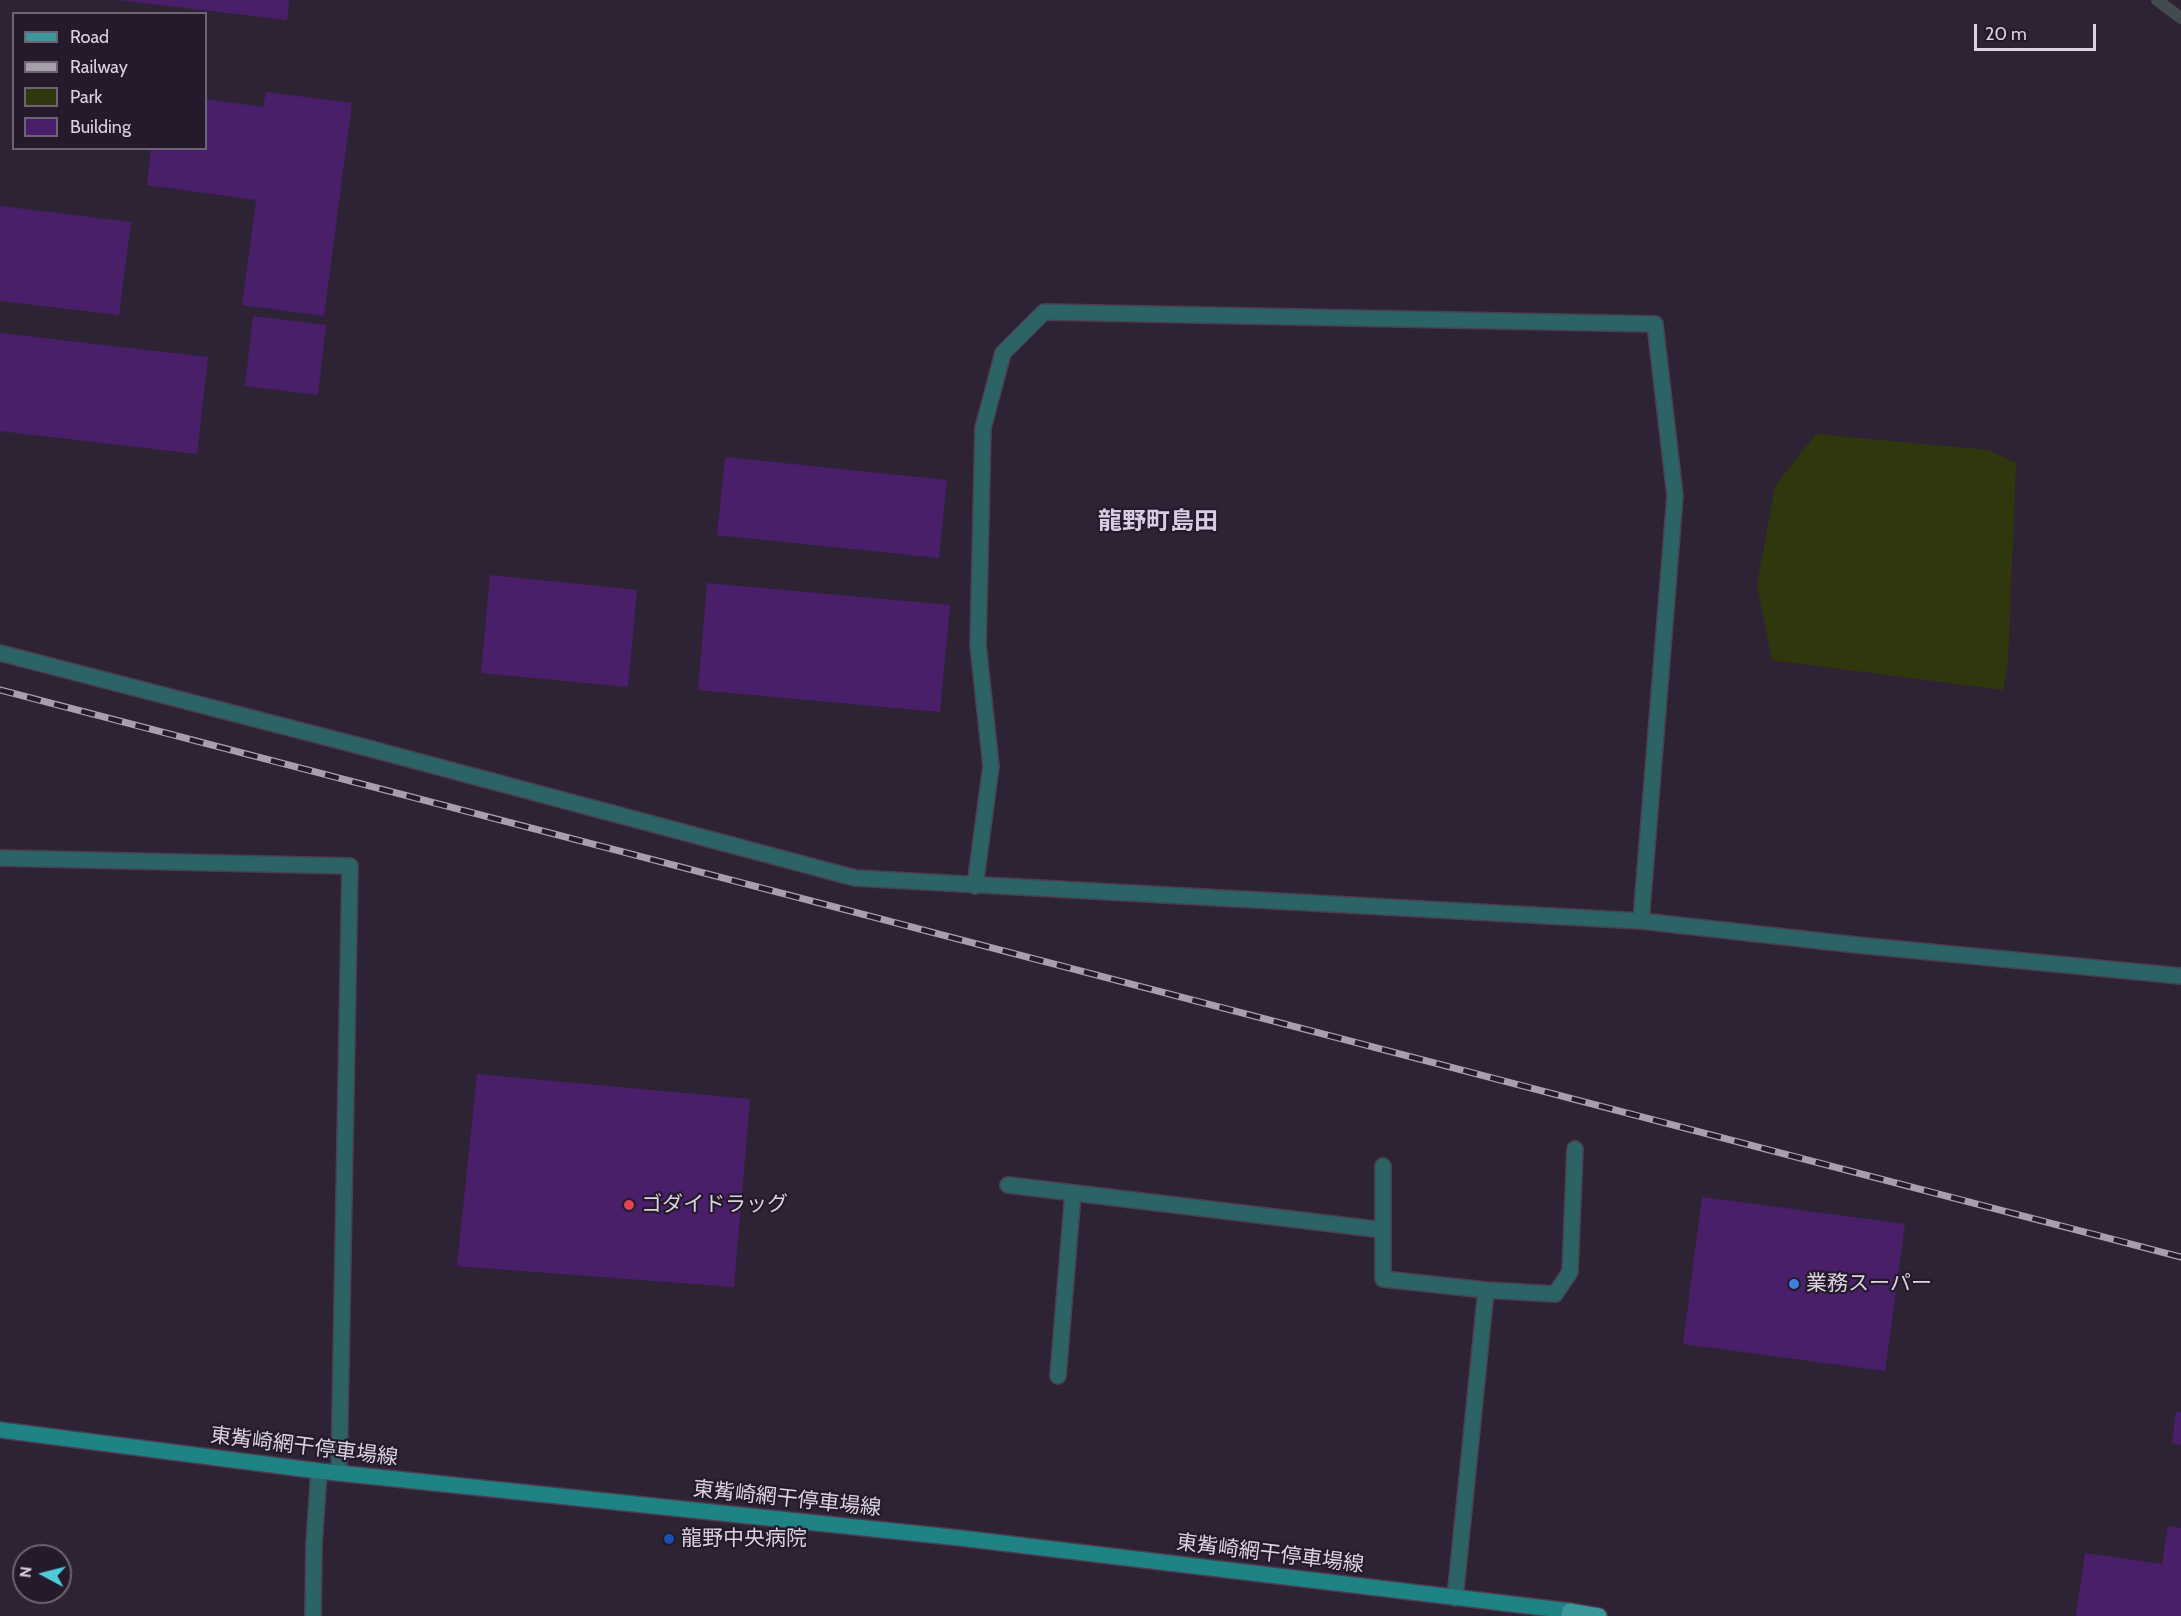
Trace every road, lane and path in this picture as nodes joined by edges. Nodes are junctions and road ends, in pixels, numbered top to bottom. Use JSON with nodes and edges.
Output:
{"nodes":[{"id":1,"x":0,"y":654,"type":"edge"},
{"id":2,"x":0,"y":858,"type":"edge"},
{"id":3,"x":975,"y":886,"type":"junction"},
{"id":4,"x":1641,"y":921,"type":"junction"},
{"id":5,"x":2181,"y":976,"type":"edge"},
{"id":6,"x":1575,"y":1149,"type":"dead end"},
{"id":7,"x":1383,"y":1166,"type":"dead end"},
{"id":8,"x":1008,"y":1185,"type":"dead end"},
{"id":9,"x":1073,"y":1193,"type":"junction"},
{"id":10,"x":1383,"y":1230,"type":"junction"},
{"id":11,"x":1486,"y":1290,"type":"junction"},
{"id":12,"x":1058,"y":1376,"type":"dead end"},
{"id":13,"x":0,"y":1431,"type":"edge"},
{"id":14,"x":319,"y":1471,"type":"junction"},
{"id":15,"x":339,"y":1473,"type":"junction"},
{"id":16,"x":1455,"y":1598,"type":"junction"},
{"id":17,"x":1569,"y":1614,"type":"edge"},
{"id":18,"x":313,"y":1616,"type":"edge"},
{"id":19,"x":1599,"y":1616,"type":"edge"}],
"edges":[{"from":1,"to":3,"type":"street"},
{"from":2,"to":15,"type":"street"},
{"from":3,"to":4,"type":"street"},
{"from":3,"to":4,"type":"street"},
{"from":4,"to":5,"type":"street"},
{"from":6,"to":11,"type":"street"},
{"from":7,"to":10,"type":"street"},
{"from":8,"to":9,"type":"street"},
{"from":9,"to":10,"type":"street"},
{"from":9,"to":12,"type":"street"},
{"from":10,"to":11,"type":"street"},
{"from":11,"to":16,"type":"street"},
{"from":13,"to":14,"type":"main road","name":"東觜崎網干停車場線"},
{"from":14,"to":15,"type":"main road","name":"東觜崎網干停車場線"},
{"from":14,"to":18,"type":"street"},
{"from":15,"to":16,"type":"main road","name":"東觜崎網干停車場線"},
{"from":16,"to":17,"type":"main road","name":"東觜崎網干停車場線"},
{"from":17,"to":19,"type":"main road"}]}
